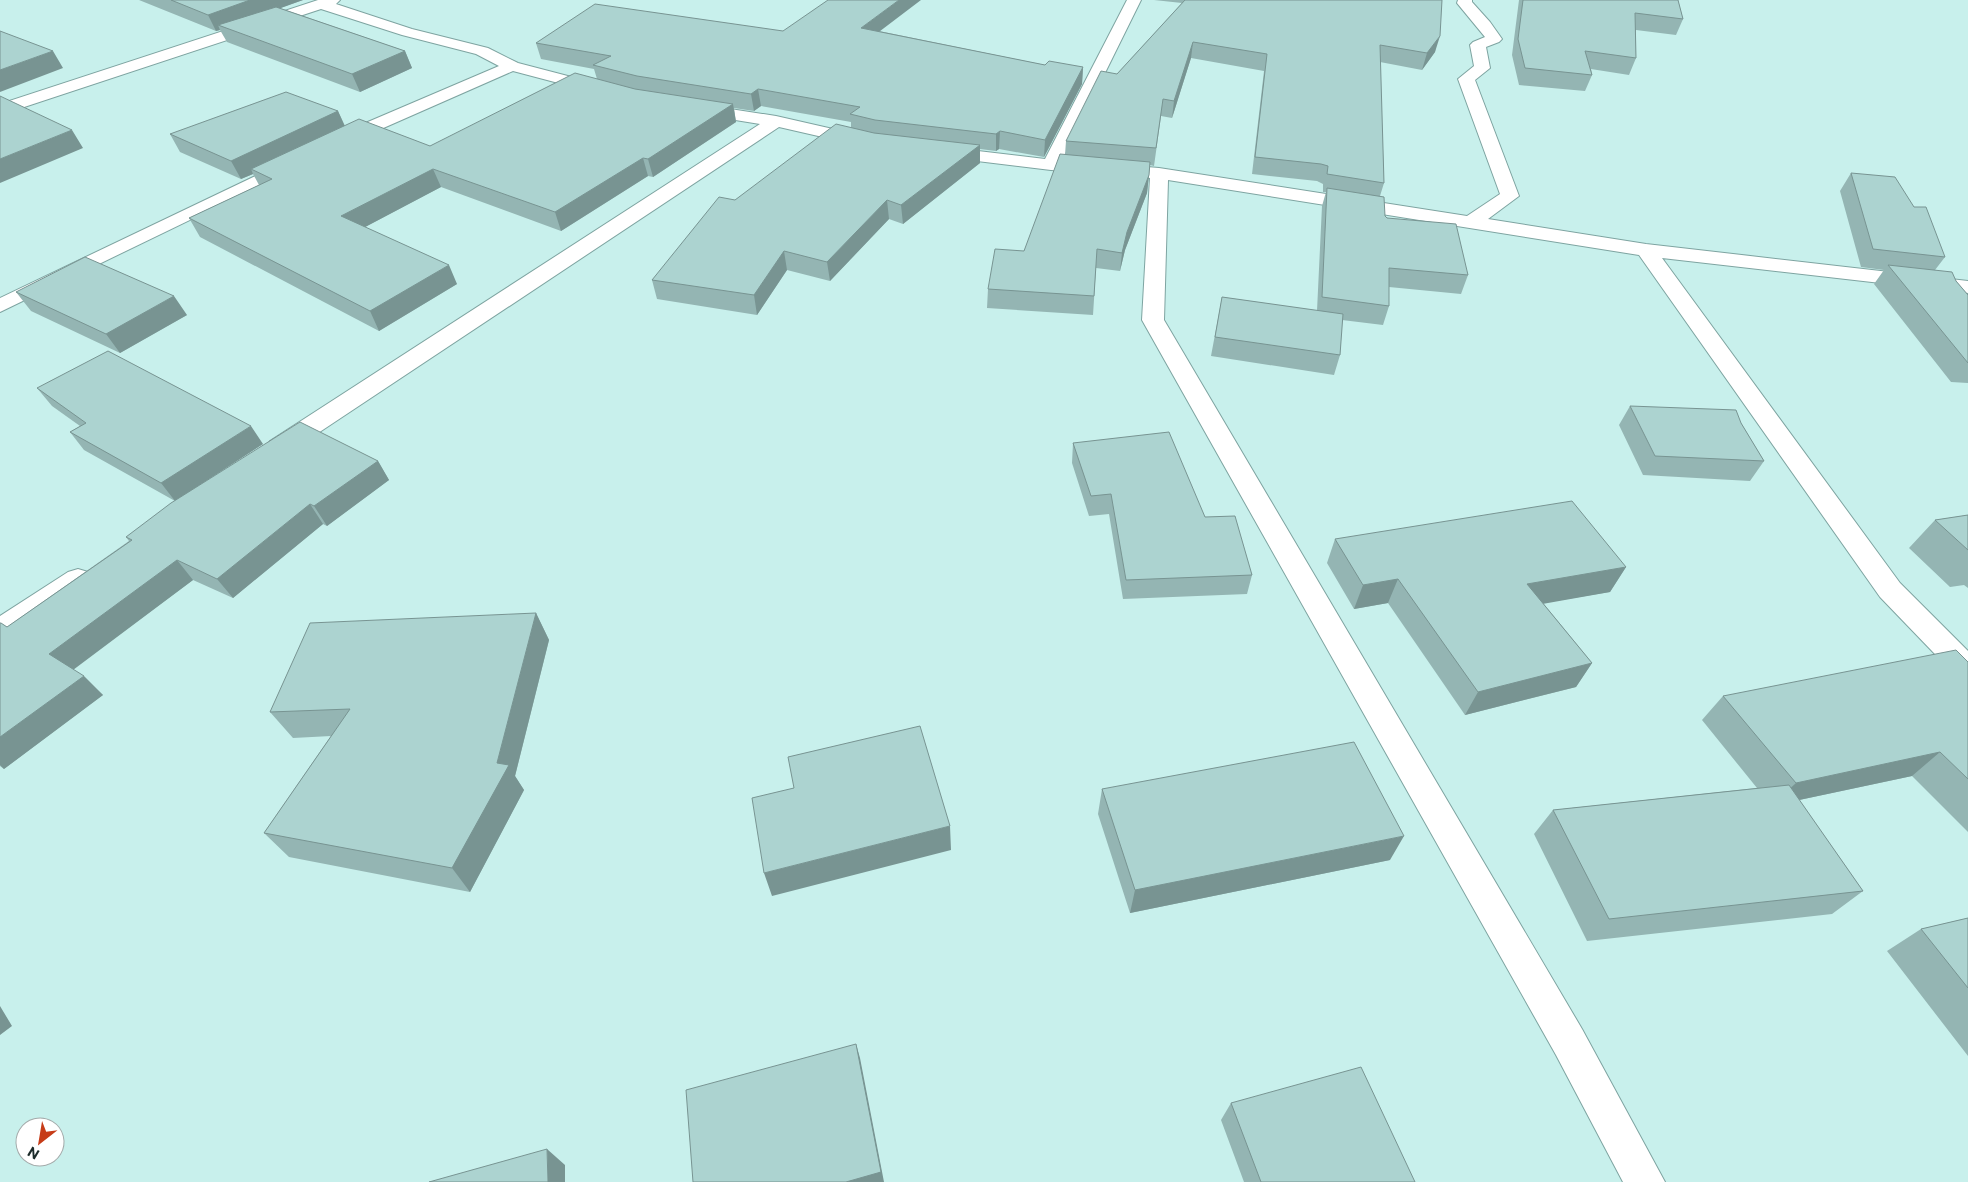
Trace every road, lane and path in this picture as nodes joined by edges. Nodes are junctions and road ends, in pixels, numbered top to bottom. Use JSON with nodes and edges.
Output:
{"nodes":[{"id":1,"x":1134,"y":0,"type":"edge"},
{"id":2,"x":1465,"y":0,"type":"edge"},
{"id":3,"x":328,"y":2,"type":"edge"},
{"id":4,"x":512,"y":66,"type":"junction"},
{"id":5,"x":613,"y":92,"type":"edge"},
{"id":6,"x":679,"y":106,"type":"edge"},
{"id":7,"x":0,"y":110,"type":"edge"},
{"id":8,"x":776,"y":121,"type":"junction"},
{"id":9,"x":876,"y":144,"type":"edge"},
{"id":10,"x":326,"y":148,"type":"edge"},
{"id":11,"x":925,"y":150,"type":"edge"},
{"id":12,"x":308,"y":156,"type":"edge"},
{"id":13,"x":1051,"y":165,"type":"junction"},
{"id":14,"x":1159,"y":173,"type":"junction"},
{"id":15,"x":1471,"y":222,"type":"junction"},
{"id":16,"x":1646,"y":250,"type":"junction"},
{"id":17,"x":1968,"y":287,"type":"edge"},
{"id":18,"x":0,"y":306,"type":"edge"},
{"id":19,"x":259,"y":460,"type":"edge"},
{"id":20,"x":92,"y":570,"type":"edge"},
{"id":21,"x":0,"y":630,"type":"edge"},
{"id":22,"x":1968,"y":670,"type":"edge"},
{"id":23,"x":1645,"y":1182,"type":"edge"}],
"edges":[{"from":1,"to":13,"type":"street"},
{"from":2,"to":15,"type":"street"},
{"from":3,"to":4,"type":"street"},
{"from":3,"to":7,"type":"street"},
{"from":4,"to":5,"type":"street"},
{"from":4,"to":10,"type":"street"},
{"from":6,"to":8,"type":"street"},
{"from":8,"to":9,"type":"street"},
{"from":8,"to":19,"type":"street"},
{"from":11,"to":13,"type":"street"},
{"from":12,"to":18,"type":"street"},
{"from":13,"to":14,"type":"street"},
{"from":14,"to":15,"type":"street"},
{"from":14,"to":23,"type":"street"},
{"from":15,"to":16,"type":"street"},
{"from":16,"to":17,"type":"street"},
{"from":16,"to":22,"type":"street"},
{"from":20,"to":21,"type":"street"}]}
